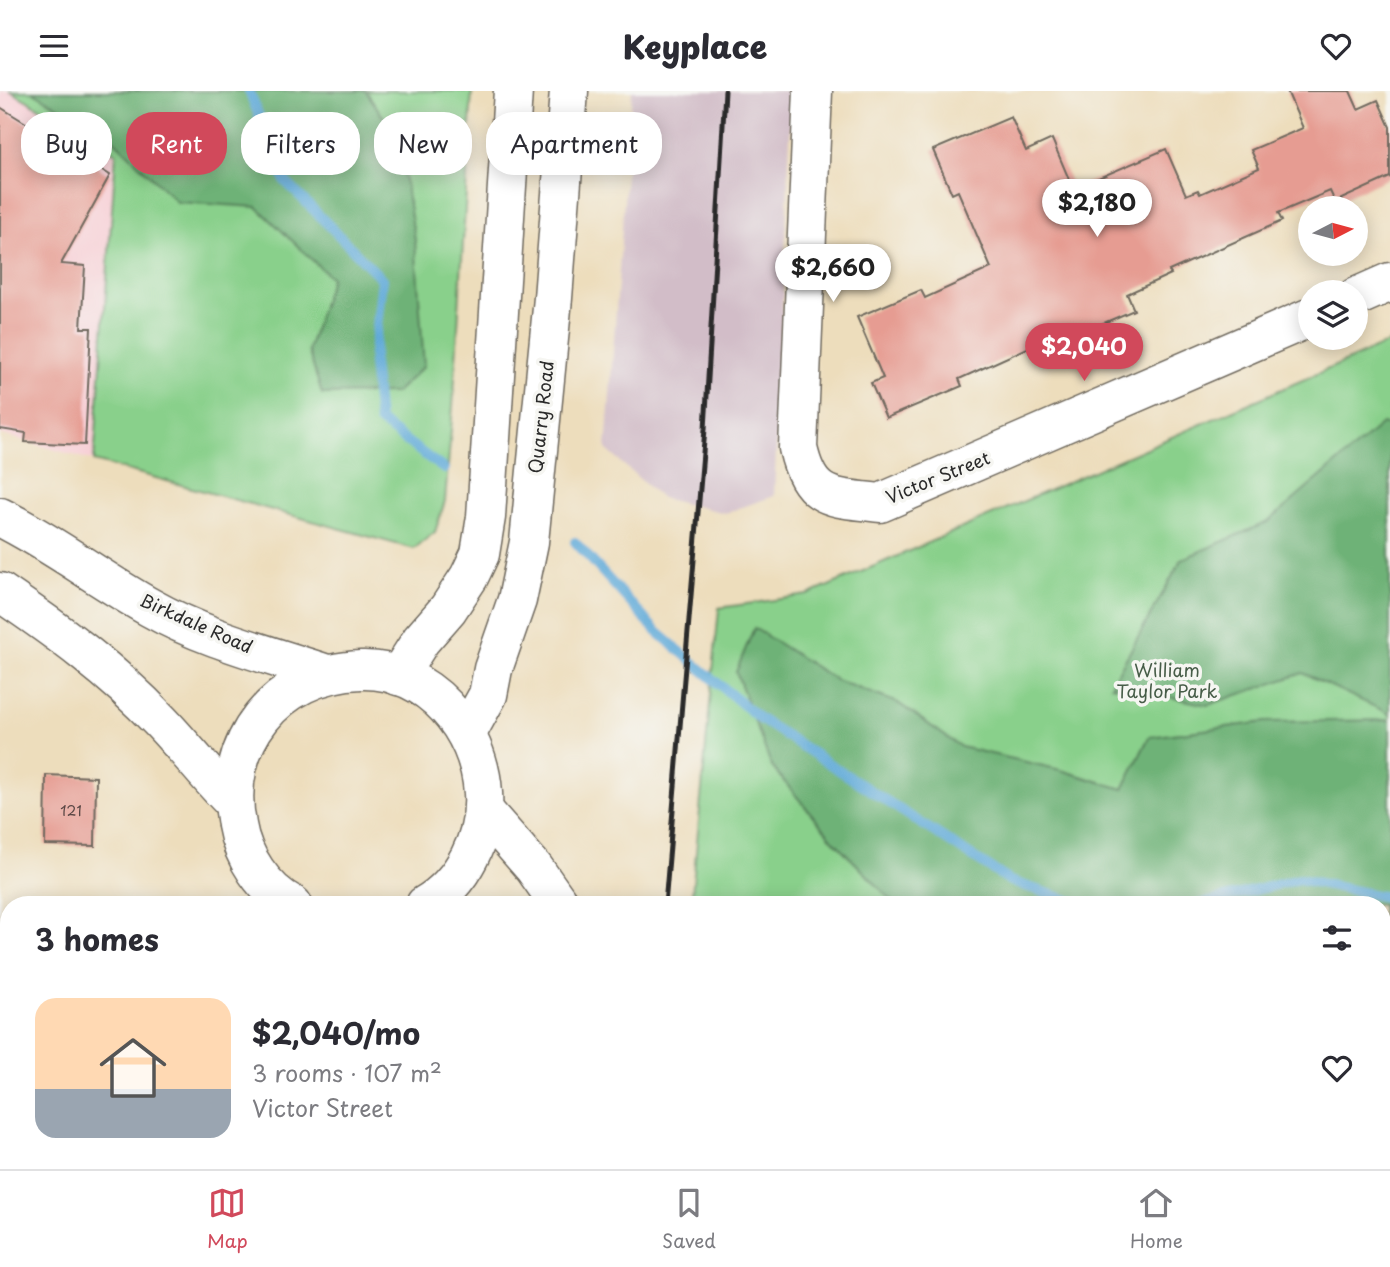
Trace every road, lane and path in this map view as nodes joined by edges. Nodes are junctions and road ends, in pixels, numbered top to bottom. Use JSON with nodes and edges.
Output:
{"nodes":[{"id":1,"x":513,"y":91,"type":"edge"},
{"id":2,"x":569,"y":91,"type":"edge"},
{"id":3,"x":813,"y":91,"type":"edge"},
{"id":4,"x":1390,"y":282,"type":"edge"},
{"id":5,"x":1368,"y":292,"type":"edge"},
{"id":6,"x":1298,"y":323,"type":"edge"},
{"id":7,"x":0,"y":517,"type":"edge"},
{"id":8,"x":0,"y":592,"type":"edge"},
{"id":9,"x":327,"y":674,"type":"junction"},
{"id":10,"x":398,"y":676,"type":"junction"},
{"id":11,"x":467,"y":733,"type":"junction"},
{"id":12,"x":232,"y":801,"type":"junction"},
{"id":13,"x":484,"y":810,"type":"junction"},
{"id":14,"x":280,"y":896,"type":"edge"},
{"id":15,"x":436,"y":896,"type":"edge"},
{"id":16,"x":554,"y":896,"type":"edge"}],
"edges":[{"from":1,"to":10,"type":"main road"},
{"from":2,"to":11,"type":"main road","name":"Quarry Road"},
{"from":3,"to":6,"type":"main road","name":"Victor Street"},
{"from":4,"to":5,"type":"main road"},
{"from":7,"to":9,"type":"main road","name":"Birkdale Road"},
{"from":8,"to":12,"type":"main road"},
{"from":9,"to":10,"type":"main road"},
{"from":9,"to":12,"type":"main road"},
{"from":10,"to":11,"type":"main road"},
{"from":11,"to":13,"type":"main road"},
{"from":12,"to":14,"type":"main road"},
{"from":13,"to":15,"type":"main road"},
{"from":13,"to":16,"type":"main road"}]}
